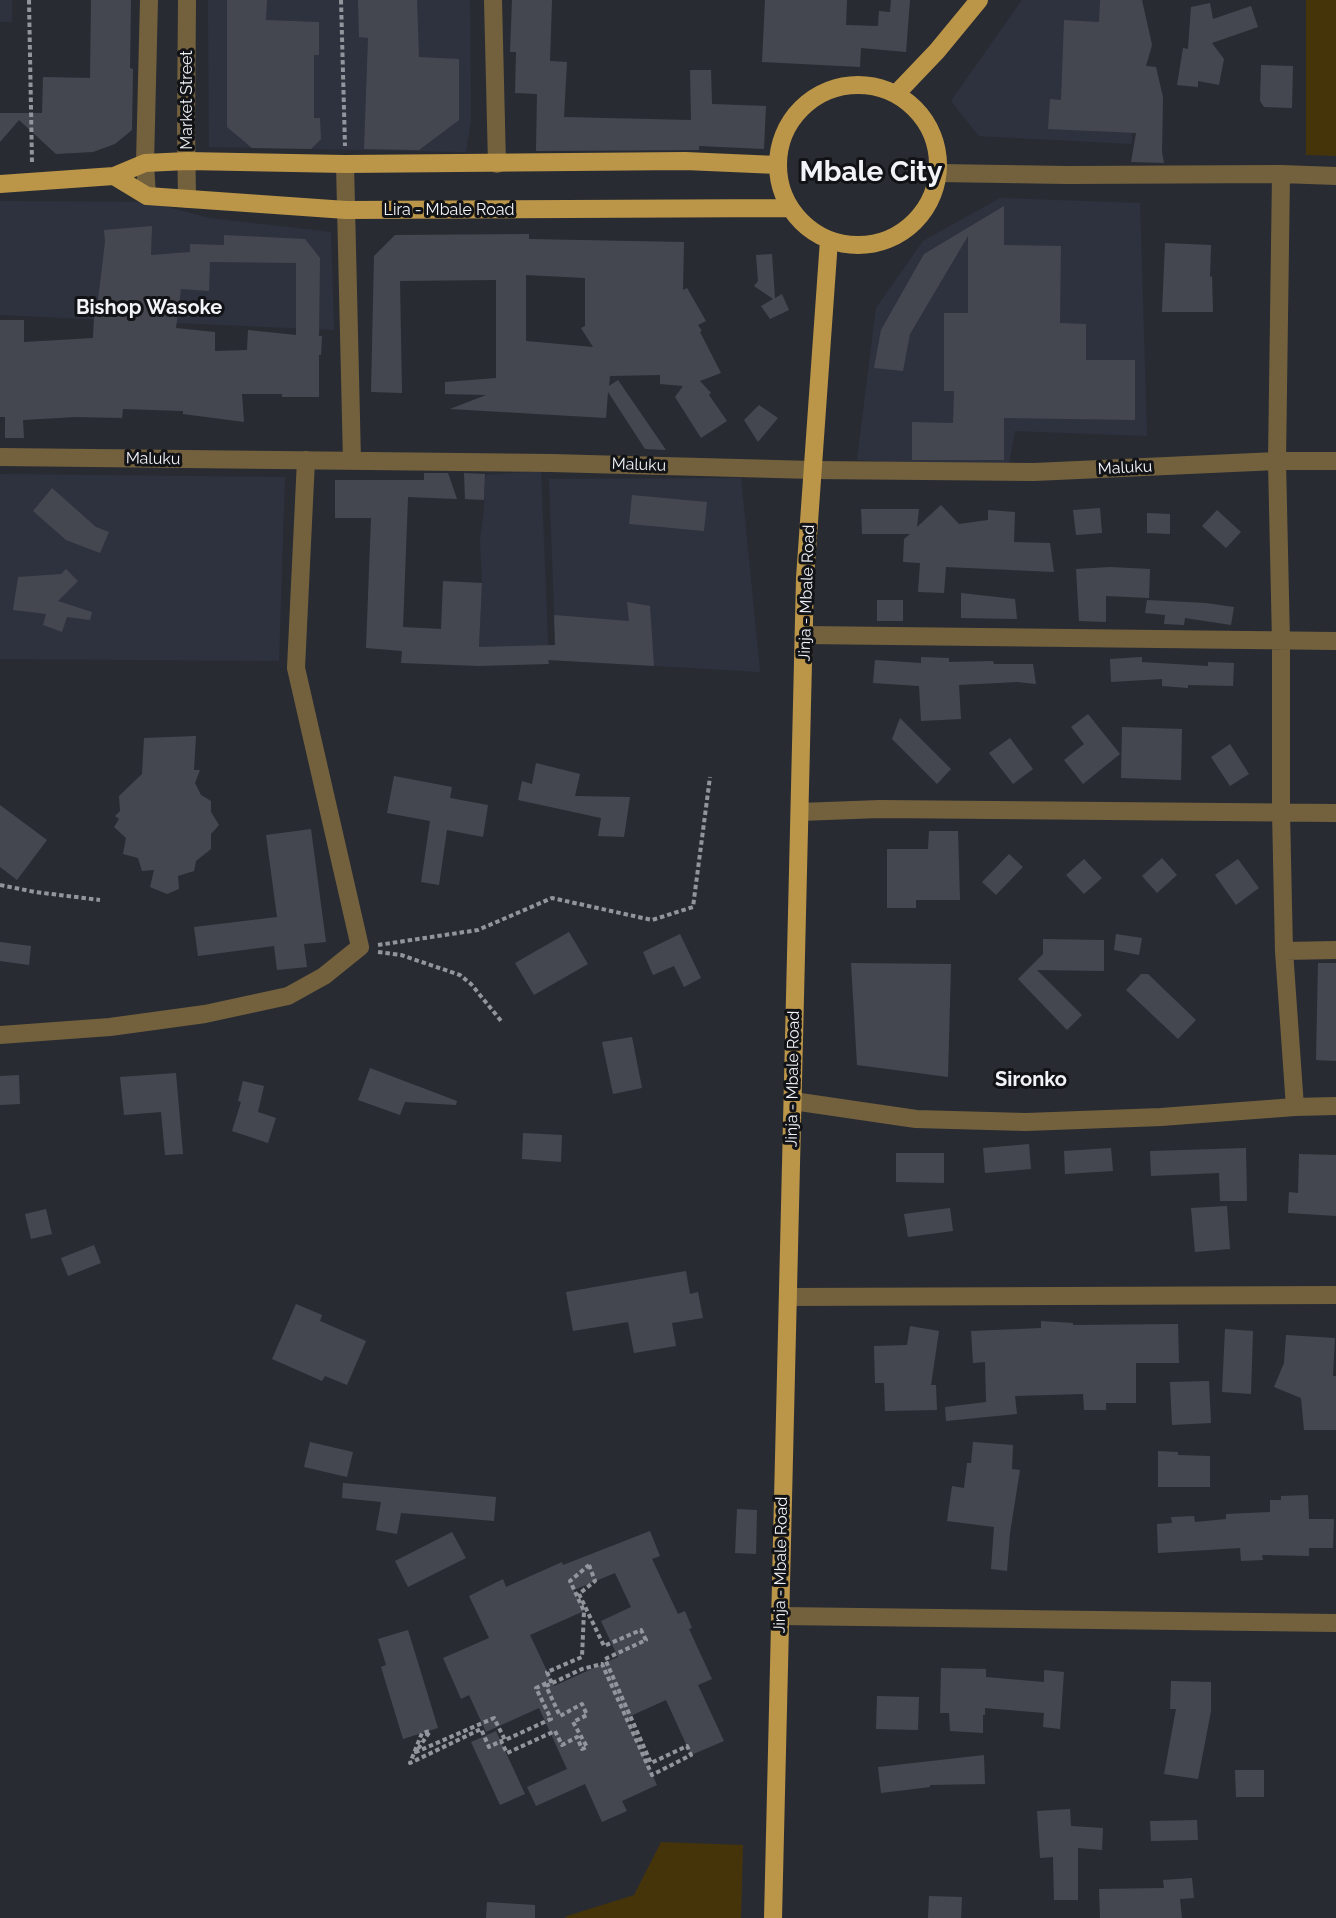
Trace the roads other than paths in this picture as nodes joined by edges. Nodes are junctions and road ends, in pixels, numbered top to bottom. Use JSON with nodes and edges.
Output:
{"nodes":[{"id":1,"x":148,"y":0,"type":"edge"},
{"id":2,"x":187,"y":0,"type":"edge"},
{"id":3,"x":493,"y":0,"type":"edge"},
{"id":4,"x":979,"y":0,"type":"edge"},
{"id":5,"x":896,"y":94,"type":"junction"},
{"id":6,"x":187,"y":161,"type":"junction"},
{"id":7,"x":145,"y":163,"type":"junction"},
{"id":8,"x":345,"y":164,"type":"junction"},
{"id":9,"x":497,"y":164,"type":"junction"},
{"id":10,"x":777,"y":165,"type":"junction"},
{"id":11,"x":938,"y":173,"type":"junction"},
{"id":12,"x":1281,"y":174,"type":"junction"},
{"id":13,"x":114,"y":176,"type":"junction"},
{"id":14,"x":1336,"y":176,"type":"edge"},
{"id":15,"x":0,"y":184,"type":"edge"},
{"id":16,"x":147,"y":196,"type":"junction"},
{"id":17,"x":188,"y":199,"type":"junction"},
{"id":18,"x":789,"y":208,"type":"junction"},
{"id":19,"x":346,"y":210,"type":"junction"},
{"id":20,"x":829,"y":240,"type":"junction"},
{"id":21,"x":0,"y":457,"type":"edge"},
{"id":22,"x":306,"y":460,"type":"junction"},
{"id":23,"x":352,"y":461,"type":"junction"},
{"id":24,"x":1277,"y":461,"type":"junction"},
{"id":25,"x":1336,"y":461,"type":"edge"},
{"id":26,"x":813,"y":470,"type":"junction"},
{"id":27,"x":804,"y":635,"type":"junction"},
{"id":28,"x":1336,"y":641,"type":"edge"},
{"id":29,"x":1281,"y":642,"type":"junction"},
{"id":30,"x":800,"y":812,"type":"junction"},
{"id":31,"x":1281,"y":812,"type":"junction"},
{"id":32,"x":1336,"y":813,"type":"edge"},
{"id":33,"x":1336,"y":950,"type":"edge"},
{"id":34,"x":1284,"y":951,"type":"junction"},
{"id":35,"x":0,"y":1035,"type":"edge"},
{"id":36,"x":793,"y":1101,"type":"junction"},
{"id":37,"x":1336,"y":1106,"type":"edge"},
{"id":38,"x":1295,"y":1107,"type":"junction"},
{"id":39,"x":1336,"y":1295,"type":"edge"},
{"id":40,"x":788,"y":1296,"type":"junction"},
{"id":41,"x":780,"y":1616,"type":"junction"},
{"id":42,"x":1336,"y":1623,"type":"edge"},
{"id":43,"x":773,"y":1918,"type":"edge"}],
"edges":[{"from":1,"to":7,"type":"street"},
{"from":2,"to":6,"type":"street","name":"Market Street"},
{"from":3,"to":9,"type":"street"},
{"from":4,"to":5,"type":"main road"},
{"from":5,"to":10,"type":"main road"},
{"from":5,"to":11,"type":"main road"},
{"from":6,"to":7,"type":"main road"},
{"from":6,"to":8,"type":"main road"},
{"from":6,"to":17,"type":"street","name":"Market Street"},
{"from":7,"to":13,"type":"main road"},
{"from":7,"to":16,"type":"street"},
{"from":8,"to":9,"type":"main road"},
{"from":8,"to":19,"type":"street"},
{"from":9,"to":10,"type":"main road"},
{"from":10,"to":18,"type":"main road"},
{"from":11,"to":12,"type":"street"},
{"from":11,"to":20,"type":"main road"},
{"from":12,"to":14,"type":"street"},
{"from":12,"to":24,"type":"street"},
{"from":13,"to":15,"type":"main road"},
{"from":13,"to":16,"type":"main road","name":"Lira - Mbale Road"},
{"from":16,"to":17,"type":"main road","name":"Lira - Mbale Road"},
{"from":17,"to":19,"type":"main road","name":"Lira - Mbale Road"},
{"from":18,"to":19,"type":"main road","name":"Lira - Mbale Road"},
{"from":18,"to":20,"type":"main road"},
{"from":19,"to":23,"type":"street"},
{"from":20,"to":26,"type":"main road","name":"Jinja - Mbale Road"},
{"from":21,"to":22,"type":"street","name":"Maluku"},
{"from":22,"to":23,"type":"street","name":"Maluku"},
{"from":22,"to":35,"type":"street"},
{"from":23,"to":26,"type":"street","name":"Maluku"},
{"from":24,"to":25,"type":"street","name":"Maluku"},
{"from":24,"to":26,"type":"street","name":"Maluku"},
{"from":24,"to":29,"type":"street"},
{"from":26,"to":27,"type":"main road","name":"Jinja - Mbale Road"},
{"from":27,"to":29,"type":"street"},
{"from":27,"to":30,"type":"main road","name":"Jinja - Mbale Road"},
{"from":28,"to":29,"type":"street"},
{"from":29,"to":31,"type":"street"},
{"from":30,"to":31,"type":"street"},
{"from":30,"to":36,"type":"main road","name":"Jinja - Mbale Road"},
{"from":31,"to":32,"type":"street"},
{"from":31,"to":34,"type":"street"},
{"from":33,"to":34,"type":"street"},
{"from":34,"to":38,"type":"street"},
{"from":36,"to":38,"type":"street"},
{"from":36,"to":40,"type":"main road","name":"Jinja - Mbale Road"},
{"from":37,"to":38,"type":"street"},
{"from":39,"to":40,"type":"street"},
{"from":40,"to":41,"type":"main road","name":"Jinja - Mbale Road"},
{"from":41,"to":42,"type":"street"},
{"from":41,"to":43,"type":"main road","name":"Jinja - Mbale Road"}]}
